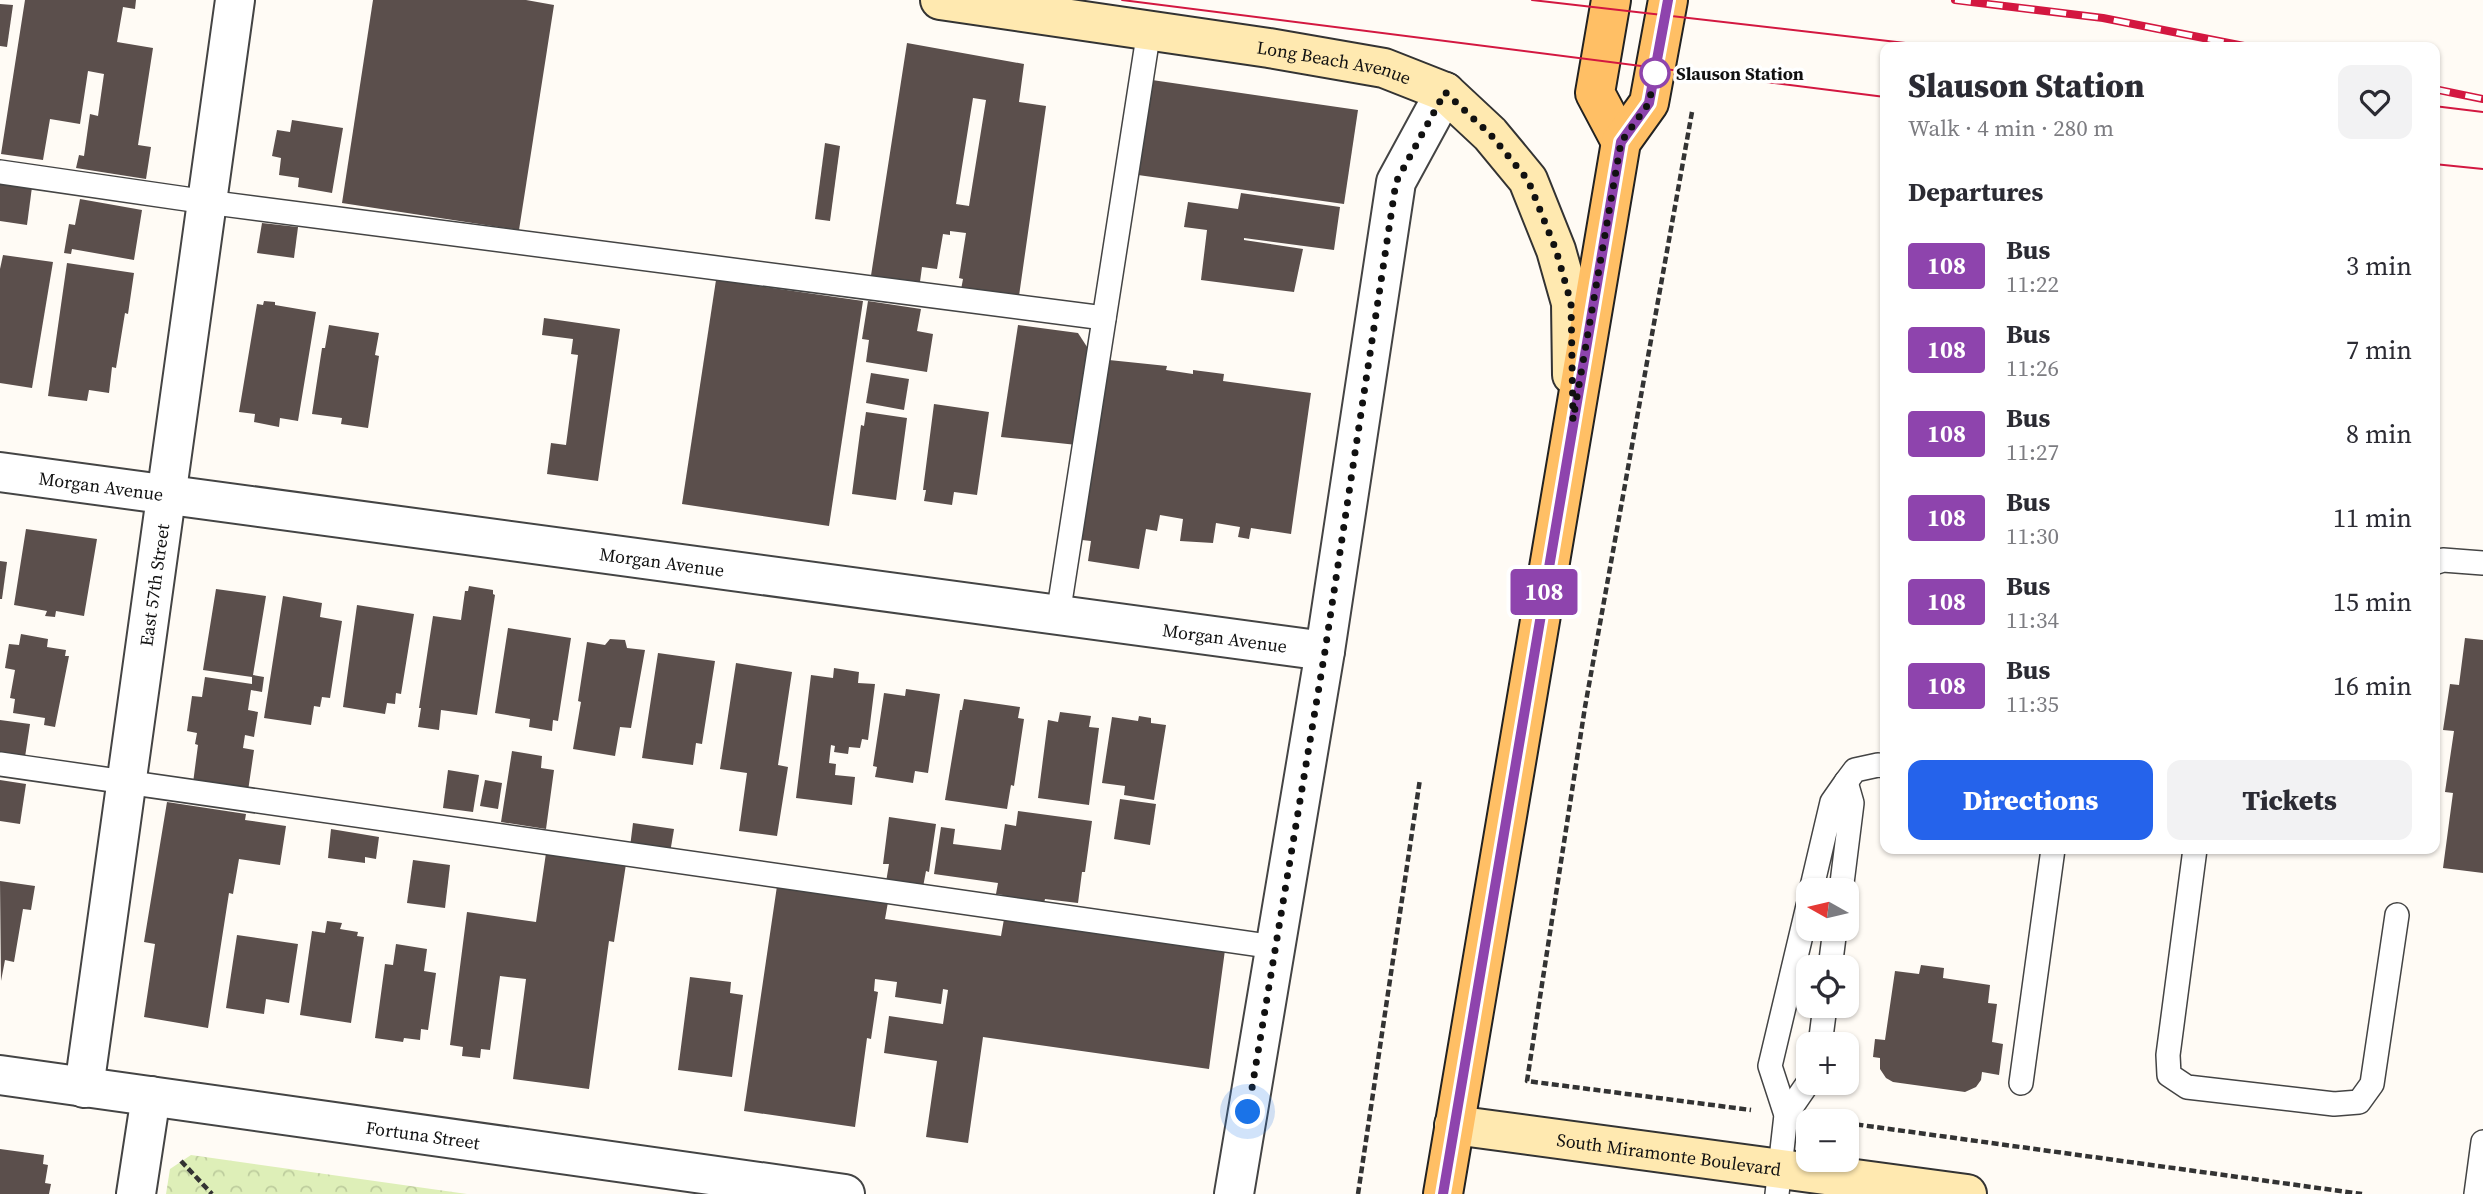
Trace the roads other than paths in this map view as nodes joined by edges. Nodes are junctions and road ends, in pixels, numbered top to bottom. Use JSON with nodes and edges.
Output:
{"nodes":[{"id":1,"x":235,"y":0,"type":"edge"},
{"id":2,"x":940,"y":0,"type":"edge"},
{"id":3,"x":1611,"y":0,"type":"edge"},
{"id":4,"x":1668,"y":0,"type":"edge"},
{"id":5,"x":1149,"y":30,"type":"junction"},
{"id":6,"x":1445,"y":92,"type":"junction"},
{"id":7,"x":1621,"y":142,"type":"junction"},
{"id":8,"x":0,"y":172,"type":"edge"},
{"id":9,"x":207,"y":202,"type":"junction"},
{"id":10,"x":1104,"y":318,"type":"junction"},
{"id":11,"x":1573,"y":420,"type":"junction"},
{"id":12,"x":0,"y":472,"type":"edge"},
{"id":13,"x":166,"y":496,"type":"junction"},
{"id":14,"x":2440,"y":561,"type":"edge"},
{"id":15,"x":2483,"y":563,"type":"edge"},
{"id":16,"x":1058,"y":615,"type":"junction"},
{"id":17,"x":1325,"y":651,"type":"junction"},
{"id":18,"x":0,"y":764,"type":"edge"},
{"id":19,"x":1880,"y":765,"type":"edge"},
{"id":20,"x":127,"y":782,"type":"junction"},
{"id":21,"x":1846,"y":782,"type":"junction"},
{"id":22,"x":2052,"y":854,"type":"edge"},
{"id":23,"x":2194,"y":854,"type":"edge"},
{"id":24,"x":1814,"y":878,"type":"edge"},
{"id":25,"x":1842,"y":878,"type":"edge"},
{"id":26,"x":2397,"y":915,"type":"dead end"},
{"id":27,"x":1799,"y":942,"type":"edge"},
{"id":28,"x":1275,"y":947,"type":"junction"},
{"id":29,"x":0,"y":1075,"type":"edge"},
{"id":30,"x":2021,"y":1083,"type":"dead end"},
{"id":31,"x":84,"y":1088,"type":"junction"},
{"id":32,"x":1800,"y":1095,"type":"edge"},
{"id":33,"x":152,"y":1096,"type":"junction"},
{"id":34,"x":1786,"y":1115,"type":"junction"},
{"id":35,"x":1454,"y":1125,"type":"junction"},
{"id":36,"x":2483,"y":1142,"type":"edge"},
{"id":37,"x":1779,"y":1182,"type":"edge"},
{"id":38,"x":136,"y":1194,"type":"edge"},
{"id":39,"x":845,"y":1194,"type":"edge"},
{"id":40,"x":1234,"y":1194,"type":"edge"},
{"id":41,"x":1443,"y":1194,"type":"edge"},
{"id":42,"x":1967,"y":1194,"type":"edge"},
{"id":43,"x":2476,"y":1194,"type":"edge"}],
"edges":[{"from":1,"to":9,"type":"street","name":"East 57th Street"},
{"from":2,"to":5,"type":"street","name":"Long Beach Avenue"},
{"from":3,"to":7,"type":"main road"},
{"from":4,"to":7,"type":"main road"},
{"from":5,"to":6,"type":"street","name":"Long Beach Avenue"},
{"from":5,"to":10,"type":"lane"},
{"from":6,"to":11,"type":"street","name":"Long Beach Avenue"},
{"from":6,"to":17,"type":"street"},
{"from":7,"to":11,"type":"main road"},
{"from":8,"to":9,"type":"lane"},
{"from":9,"to":10,"type":"lane"},
{"from":9,"to":13,"type":"street","name":"East 57th Street"},
{"from":10,"to":16,"type":"lane"},
{"from":11,"to":35,"type":"main road"},
{"from":12,"to":13,"type":"street","name":"Morgan Avenue"},
{"from":13,"to":16,"type":"street","name":"Morgan Avenue"},
{"from":13,"to":20,"type":"street","name":"East 57th Street"},
{"from":14,"to":15,"type":"lane"},
{"from":16,"to":17,"type":"street","name":"Morgan Avenue"},
{"from":17,"to":28,"type":"street"},
{"from":18,"to":20,"type":"lane"},
{"from":19,"to":21,"type":"lane"},
{"from":20,"to":28,"type":"lane"},
{"from":20,"to":31,"type":"street","name":"East 57th Street"},
{"from":21,"to":24,"type":"lane"},
{"from":21,"to":25,"type":"lane"},
{"from":22,"to":30,"type":"lane"},
{"from":23,"to":26,"type":"lane"},
{"from":27,"to":34,"type":"lane"},
{"from":28,"to":40,"type":"street"},
{"from":29,"to":31,"type":"street","name":"Fortuna Street"},
{"from":31,"to":33,"type":"street","name":"Fortuna Street"},
{"from":32,"to":34,"type":"lane"},
{"from":33,"to":38,"type":"street"},
{"from":33,"to":39,"type":"street","name":"Fortuna Street"},
{"from":34,"to":37,"type":"lane"},
{"from":35,"to":37,"type":"street","name":"South Miramonte Boulevard"},
{"from":35,"to":41,"type":"main road"},
{"from":36,"to":43,"type":"lane"},
{"from":37,"to":42,"type":"street","name":"South Miramonte Boulevard"}]}
